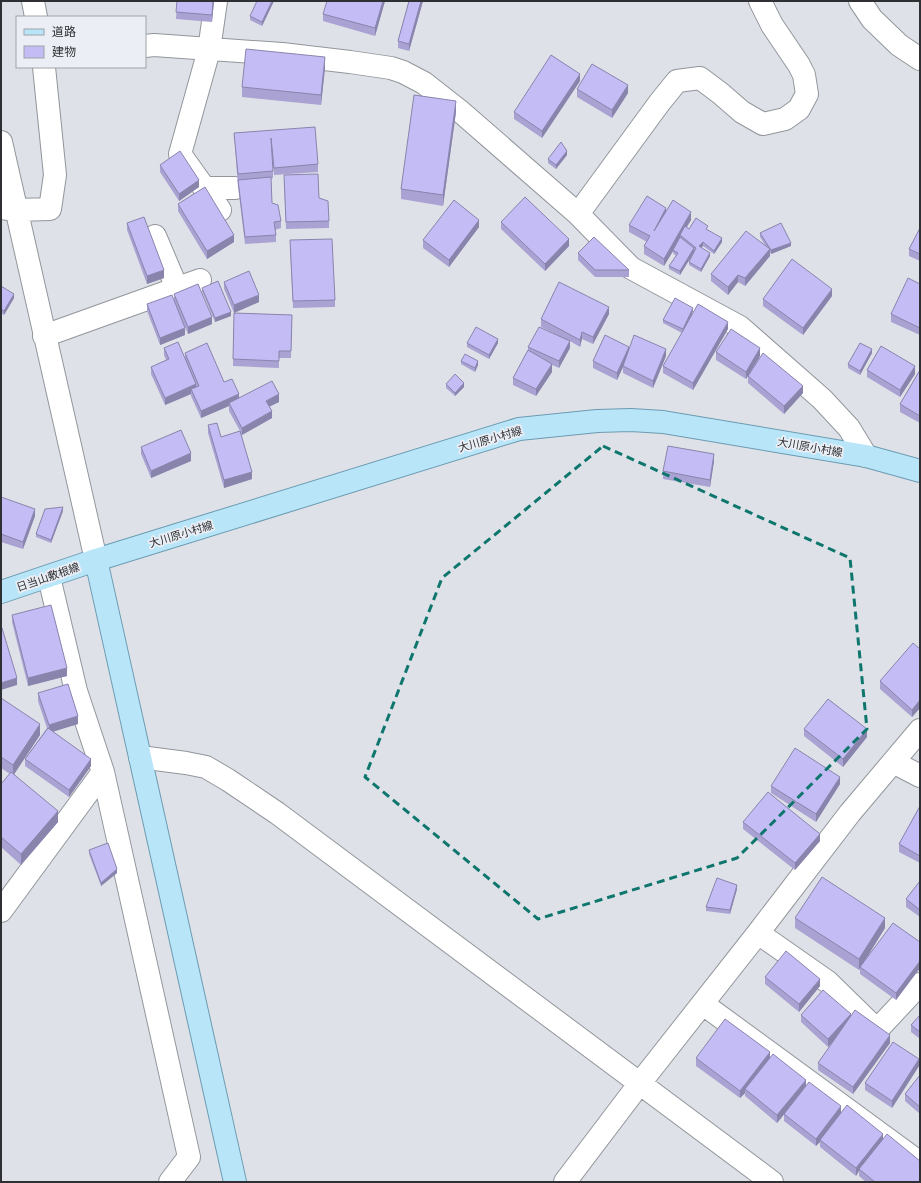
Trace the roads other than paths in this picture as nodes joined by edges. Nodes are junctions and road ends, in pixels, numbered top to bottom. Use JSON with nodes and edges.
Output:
{"nodes":[{"id":1,"x":33,"y":1,"type":"edge"},
{"id":2,"x":216,"y":1,"type":"edge"},
{"id":3,"x":760,"y":1,"type":"edge"},
{"id":4,"x":860,"y":1,"type":"edge"},
{"id":5,"x":36,"y":16,"type":"edge"},
{"id":6,"x":146,"y":46,"type":"edge"},
{"id":7,"x":209,"y":50,"type":"junction"},
{"id":8,"x":920,"y":59,"type":"edge"},
{"id":9,"x":44,"y":68,"type":"edge"},
{"id":10,"x":1,"y":142,"type":"edge"},
{"id":11,"x":204,"y":188,"type":"junction"},
{"id":12,"x":235,"y":188,"type":"dead end"},
{"id":13,"x":8,"y":209,"type":"edge"},
{"id":14,"x":220,"y":210,"type":"edge"},
{"id":15,"x":578,"y":214,"type":"junction"},
{"id":16,"x":155,"y":236,"type":"dead end"},
{"id":17,"x":200,"y":280,"type":"dead end"},
{"id":18,"x":177,"y":288,"type":"junction"},
{"id":19,"x":44,"y":336,"type":"junction"},
{"id":20,"x":866,"y":456,"type":"junction"},
{"id":21,"x":920,"y":470,"type":"edge"},
{"id":22,"x":96,"y":560,"type":"junction"},
{"id":23,"x":49,"y":577,"type":"junction"},
{"id":24,"x":1,"y":592,"type":"edge"},
{"id":25,"x":920,"y":730,"type":"edge"},
{"id":26,"x":140,"y":757,"type":"junction"},
{"id":27,"x":893,"y":762,"type":"junction"},
{"id":28,"x":103,"y":772,"type":"junction"},
{"id":29,"x":920,"y":776,"type":"edge"},
{"id":30,"x":1,"y":911,"type":"edge"},
{"id":31,"x":758,"y":933,"type":"junction"},
{"id":32,"x":920,"y":984,"type":"edge"},
{"id":33,"x":703,"y":1004,"type":"junction"},
{"id":34,"x":640,"y":1083,"type":"junction"},
{"id":35,"x":920,"y":1163,"type":"edge"},
{"id":36,"x":170,"y":1182,"type":"edge"},
{"id":37,"x":236,"y":1182,"type":"edge"},
{"id":38,"x":565,"y":1182,"type":"edge"},
{"id":39,"x":772,"y":1182,"type":"edge"}],
"edges":[{"from":1,"to":5,"type":"street"},
{"from":2,"to":7,"type":"street"},
{"from":3,"to":15,"type":"street"},
{"from":4,"to":8,"type":"street"},
{"from":6,"to":7,"type":"street"},
{"from":7,"to":11,"type":"street"},
{"from":7,"to":15,"type":"street"},
{"from":9,"to":13,"type":"street"},
{"from":10,"to":13,"type":"street"},
{"from":11,"to":12,"type":"street"},
{"from":11,"to":14,"type":"street"},
{"from":13,"to":19,"type":"street"},
{"from":15,"to":20,"type":"street"},
{"from":16,"to":18,"type":"street"},
{"from":17,"to":18,"type":"street"},
{"from":18,"to":19,"type":"street"},
{"from":19,"to":22,"type":"street"},
{"from":20,"to":21,"type":"main road","name":"大川原小村線"},
{"from":20,"to":22,"type":"main road","name":"大川原小村線"},
{"from":22,"to":23,"type":"main road","name":"日当山敷根線"},
{"from":22,"to":26,"type":"main road"},
{"from":23,"to":24,"type":"main road","name":"日当山敷根線"},
{"from":23,"to":28,"type":"street"},
{"from":25,"to":27,"type":"street"},
{"from":26,"to":34,"type":"street"},
{"from":26,"to":37,"type":"main road"},
{"from":27,"to":29,"type":"street"},
{"from":27,"to":31,"type":"street"},
{"from":28,"to":30,"type":"street"},
{"from":28,"to":36,"type":"street"},
{"from":31,"to":32,"type":"street"},
{"from":31,"to":33,"type":"street"},
{"from":33,"to":34,"type":"street"},
{"from":33,"to":35,"type":"street"},
{"from":34,"to":38,"type":"street"},
{"from":34,"to":39,"type":"street"}]}
